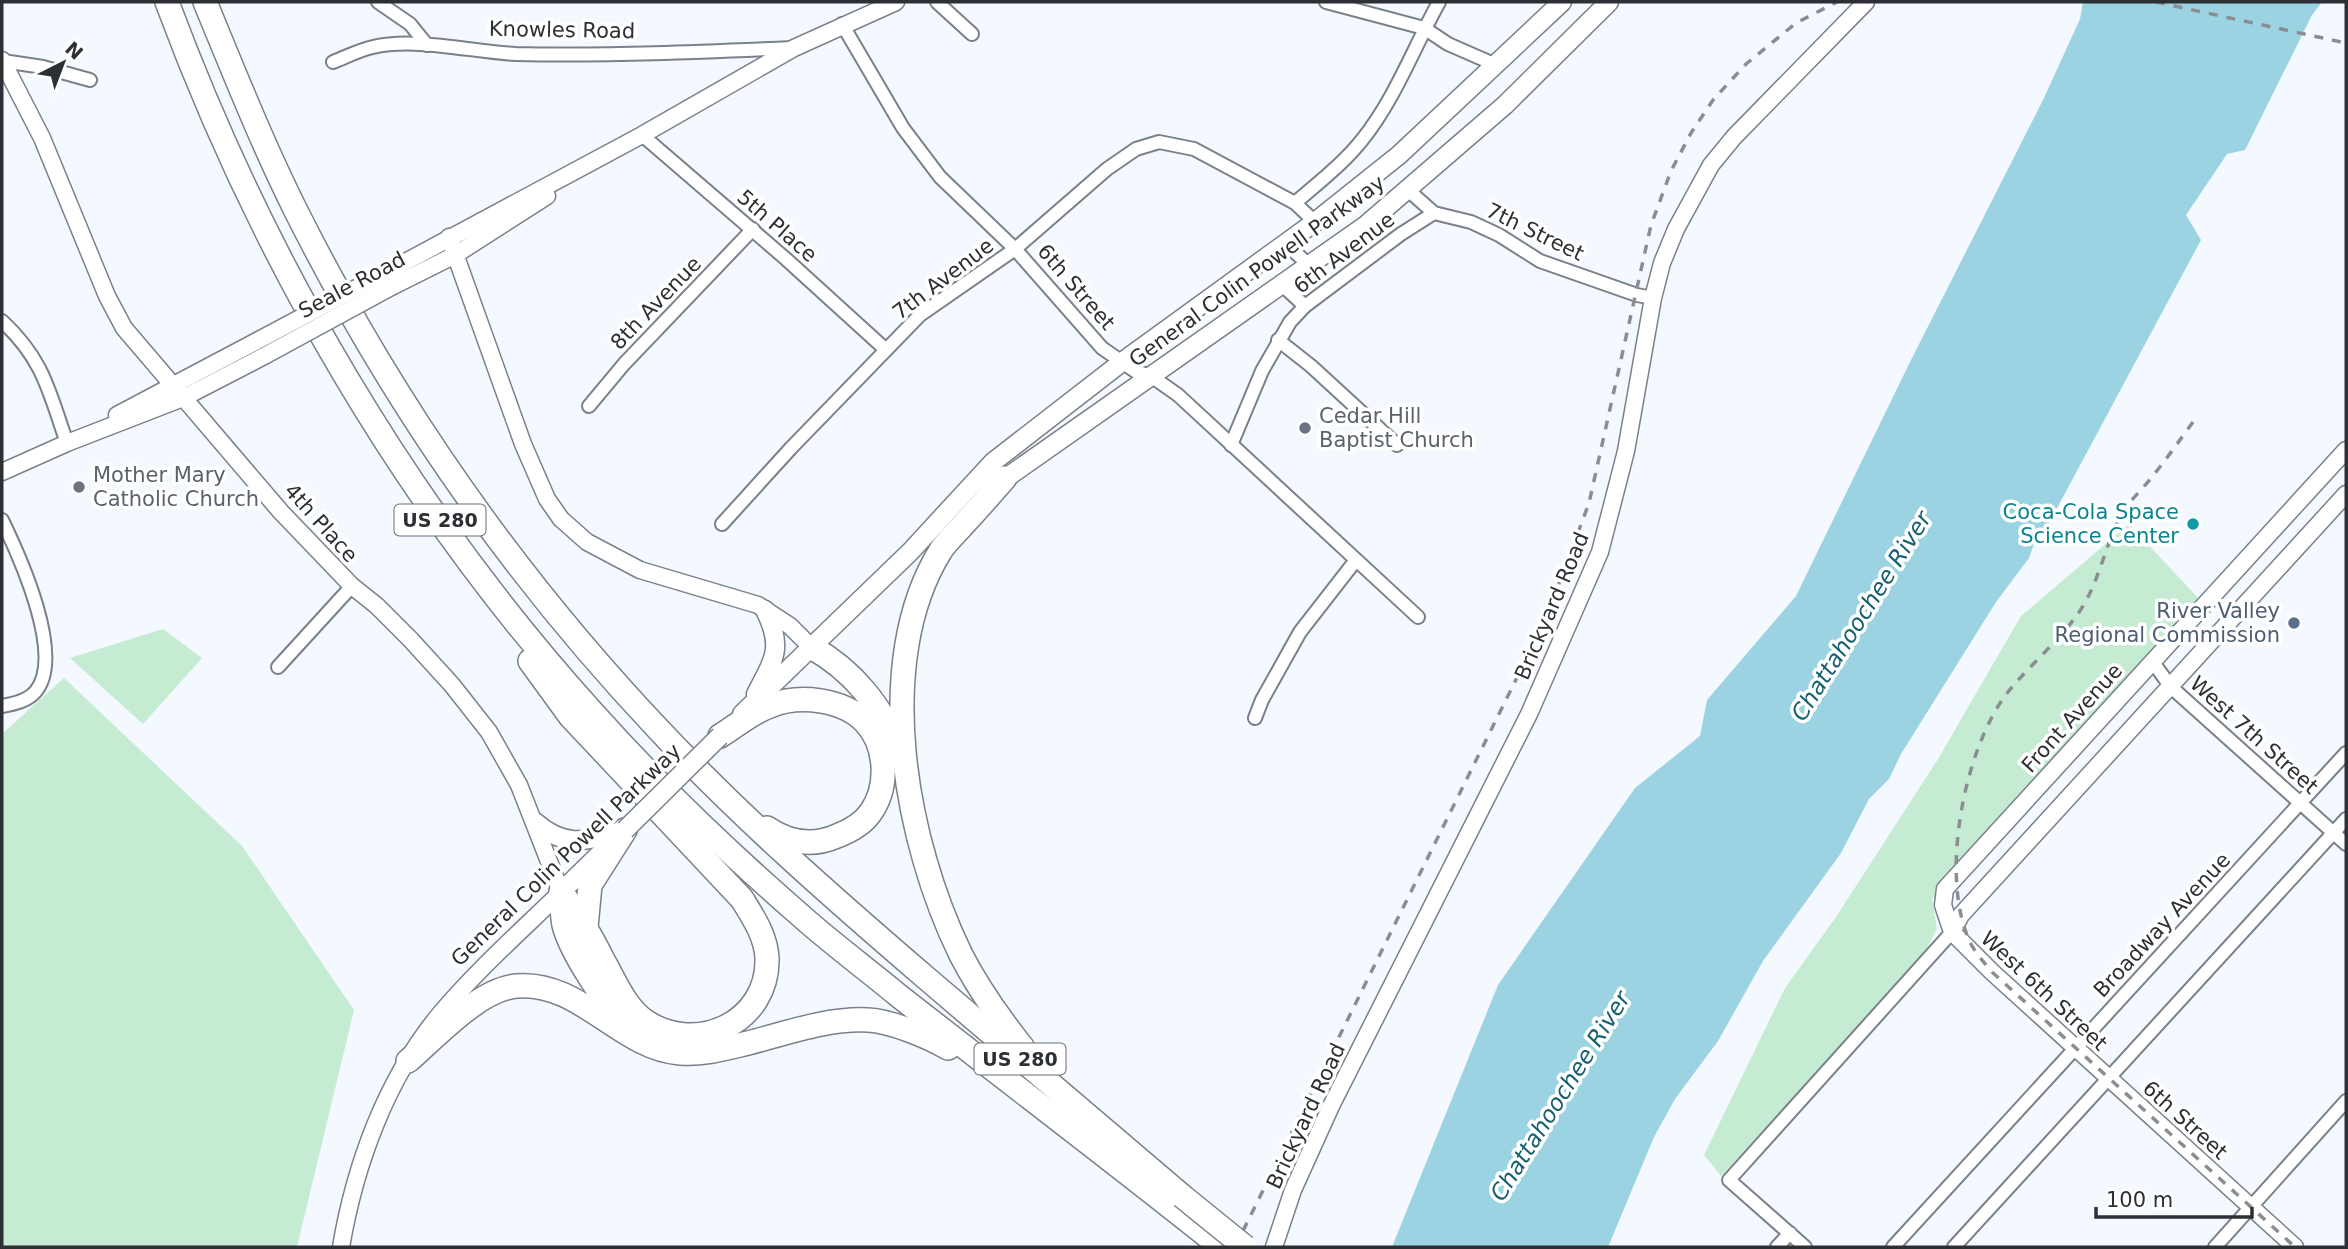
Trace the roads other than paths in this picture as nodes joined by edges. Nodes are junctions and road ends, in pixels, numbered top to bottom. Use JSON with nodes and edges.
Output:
{"nodes":[{"id":1,"x":167,"y":2,"type":"edge"},
{"id":2,"x":205,"y":2,"type":"edge"},
{"id":3,"x":378,"y":2,"type":"edge"},
{"id":4,"x":896,"y":2,"type":"edge"},
{"id":5,"x":937,"y":2,"type":"edge"},
{"id":6,"x":1326,"y":2,"type":"edge"},
{"id":7,"x":1439,"y":2,"type":"edge"},
{"id":8,"x":1562,"y":2,"type":"edge"},
{"id":9,"x":1609,"y":2,"type":"edge"},
{"id":10,"x":1866,"y":2,"type":"edge"},
{"id":11,"x":213,"y":13,"type":"edge"},
{"id":12,"x":842,"y":24,"type":"junction"},
{"id":13,"x":1424,"y":28,"type":"junction"},
{"id":14,"x":972,"y":34,"type":"dead end"},
{"id":15,"x":428,"y":45,"type":"junction"},
{"id":16,"x":794,"y":48,"type":"junction"},
{"id":17,"x":2,"y":61,"type":"edge"},
{"id":18,"x":333,"y":62,"type":"dead end"},
{"id":19,"x":1496,"y":65,"type":"junction"},
{"id":20,"x":90,"y":80,"type":"dead end"},
{"id":21,"x":642,"y":135,"type":"junction"},
{"id":22,"x":1408,"y":190,"type":"junction"},
{"id":23,"x":1295,"y":204,"type":"junction"},
{"id":24,"x":1434,"y":213,"type":"junction"},
{"id":25,"x":1315,"y":222,"type":"junction"},
{"id":26,"x":753,"y":229,"type":"junction"},
{"id":27,"x":449,"y":237,"type":"junction"},
{"id":28,"x":1286,"y":244,"type":"junction"},
{"id":29,"x":1015,"y":249,"type":"junction"},
{"id":30,"x":456,"y":255,"type":"junction"},
{"id":31,"x":1309,"y":265,"type":"junction"},
{"id":32,"x":422,"y":271,"type":"junction"},
{"id":33,"x":388,"y":280,"type":"junction"},
{"id":34,"x":1281,"y":284,"type":"junction"},
{"id":35,"x":469,"y":293,"type":"junction"},
{"id":36,"x":1653,"y":298,"type":"junction"},
{"id":37,"x":1304,"y":306,"type":"junction"},
{"id":38,"x":2,"y":321,"type":"edge"},
{"id":39,"x":1278,"y":340,"type":"junction"},
{"id":40,"x":885,"y":349,"type":"junction"},
{"id":41,"x":1122,"y":362,"type":"junction"},
{"id":42,"x":1151,"y":376,"type":"junction"},
{"id":43,"x":172,"y":385,"type":"junction"},
{"id":44,"x":183,"y":398,"type":"junction"},
{"id":45,"x":589,"y":405,"type":"dead end"},
{"id":46,"x":67,"y":443,"type":"junction"},
{"id":47,"x":1231,"y":444,"type":"junction"},
{"id":48,"x":1397,"y":445,"type":"dead end"},
{"id":49,"x":2346,"y":450,"type":"edge"},
{"id":50,"x":2,"y":472,"type":"edge"},
{"id":51,"x":1005,"y":478,"type":"junction"},
{"id":52,"x":2346,"y":495,"type":"edge"},
{"id":53,"x":2,"y":520,"type":"edge"},
{"id":54,"x":723,"y":524,"type":"dead end"},
{"id":55,"x":910,"y":552,"type":"junction"},
{"id":56,"x":464,"y":554,"type":"junction"},
{"id":57,"x":1356,"y":560,"type":"junction"},
{"id":58,"x":352,"y":586,"type":"junction"},
{"id":59,"x":765,"y":610,"type":"junction"},
{"id":60,"x":1419,"y":617,"type":"dead end"},
{"id":61,"x":811,"y":647,"type":"junction"},
{"id":62,"x":2152,"y":662,"type":"junction"},
{"id":63,"x":278,"y":667,"type":"dead end"},
{"id":64,"x":2171,"y":687,"type":"junction"},
{"id":65,"x":2,"y":706,"type":"edge"},
{"id":66,"x":748,"y":709,"type":"junction"},
{"id":67,"x":1255,"y":718,"type":"dead end"},
{"id":68,"x":865,"y":722,"type":"junction"},
{"id":69,"x":720,"y":736,"type":"junction"},
{"id":70,"x":2346,"y":753,"type":"edge"},
{"id":71,"x":907,"y":782,"type":"junction"},
{"id":72,"x":2301,"y":803,"type":"junction"},
{"id":73,"x":733,"y":805,"type":"junction"},
{"id":74,"x":2346,"y":819,"type":"edge"},
{"id":75,"x":535,"y":822,"type":"junction"},
{"id":76,"x":625,"y":830,"type":"junction"},
{"id":77,"x":2334,"y":833,"type":"junction"},
{"id":78,"x":2346,"y":844,"type":"edge"},
{"id":79,"x":561,"y":892,"type":"junction"},
{"id":80,"x":586,"y":927,"type":"junction"},
{"id":81,"x":1952,"y":932,"type":"junction"},
{"id":82,"x":643,"y":1045,"type":"junction"},
{"id":83,"x":2075,"y":1049,"type":"junction"},
{"id":84,"x":408,"y":1061,"type":"junction"},
{"id":85,"x":1000,"y":1077,"type":"junction"},
{"id":86,"x":2109,"y":1079,"type":"junction"},
{"id":87,"x":1050,"y":1084,"type":"junction"},
{"id":88,"x":2346,"y":1101,"type":"edge"},
{"id":89,"x":1177,"y":1202,"type":"junction"},
{"id":90,"x":2250,"y":1208,"type":"junction"},
{"id":91,"x":1790,"y":1233,"type":"junction"},
{"id":92,"x":341,"y":1247,"type":"edge"},
{"id":93,"x":1221,"y":1247,"type":"edge"},
{"id":94,"x":1245,"y":1247,"type":"edge"},
{"id":95,"x":1274,"y":1247,"type":"edge"},
{"id":96,"x":1777,"y":1247,"type":"edge"},
{"id":97,"x":1805,"y":1247,"type":"edge"},
{"id":98,"x":1893,"y":1247,"type":"edge"},
{"id":99,"x":1954,"y":1247,"type":"edge"},
{"id":100,"x":2215,"y":1247,"type":"edge"},
{"id":101,"x":2294,"y":1247,"type":"edge"}],
"edges":[{"from":1,"to":56,"type":"highway","number":"US 280"},
{"from":2,"to":11,"type":"highway","number":"US 280"},
{"from":3,"to":15,"type":"street"},
{"from":4,"to":12,"type":"street","name":"Seale Road"},
{"from":5,"to":14,"type":"street"},
{"from":6,"to":13,"type":"street"},
{"from":7,"to":13,"type":"street"},
{"from":8,"to":19,"type":"main road","name":"General Colin Powell Parkway"},
{"from":9,"to":22,"type":"main road","name":"General Colin Powell Parkway"},
{"from":10,"to":36,"type":"street","name":"Brickyard Road"},
{"from":11,"to":73,"type":"highway","number":"US 280"},
{"from":12,"to":16,"type":"street","name":"Seale Road"},
{"from":12,"to":29,"type":"street","name":"6th Street"},
{"from":13,"to":19,"type":"street"},
{"from":13,"to":23,"type":"street"},
{"from":15,"to":16,"type":"street","name":"Knowles Road"},
{"from":15,"to":18,"type":"street","name":"Knowles Road"},
{"from":16,"to":21,"type":"street","name":"Seale Road"},
{"from":17,"to":20,"type":"street"},
{"from":17,"to":43,"type":"street","name":"4th Place"},
{"from":19,"to":25,"type":"main road","name":"General Colin Powell Parkway"},
{"from":21,"to":26,"type":"street","name":"5th Place"},
{"from":21,"to":27,"type":"street","name":"Seale Road"},
{"from":21,"to":30,"type":"street","name":"Seale Road"},
{"from":22,"to":24,"type":"street","name":"7th Street"},
{"from":22,"to":31,"type":"main road","name":"General Colin Powell Parkway"},
{"from":23,"to":25,"type":"street"},
{"from":23,"to":29,"type":"street","name":"7th Avenue"},
{"from":24,"to":36,"type":"street","name":"7th Street"},
{"from":24,"to":37,"type":"street","name":"6th Avenue"},
{"from":25,"to":28,"type":"main road","name":"General Colin Powell Parkway"},
{"from":26,"to":40,"type":"street","name":"5th Place"},
{"from":26,"to":45,"type":"street","name":"8th Avenue"},
{"from":27,"to":30,"type":"street"},
{"from":27,"to":33,"type":"street","name":"Seale Road"},
{"from":28,"to":31,"type":"street"},
{"from":28,"to":41,"type":"main road","name":"General Colin Powell Parkway"},
{"from":29,"to":40,"type":"street","name":"7th Avenue"},
{"from":29,"to":41,"type":"street","name":"6th Street"},
{"from":30,"to":32,"type":"street","name":"Seale Road"},
{"from":30,"to":35,"type":"street"},
{"from":31,"to":34,"type":"main road","name":"General Colin Powell Parkway"},
{"from":32,"to":33,"type":"street","name":"Seale Road"},
{"from":32,"to":35,"type":"street"},
{"from":33,"to":43,"type":"street","name":"Seale Road","bridge":true},
{"from":33,"to":44,"type":"street","name":"Seale Road","bridge":true},
{"from":34,"to":37,"type":"street"},
{"from":34,"to":42,"type":"main road","name":"General Colin Powell Parkway"},
{"from":35,"to":59,"type":"street"},
{"from":36,"to":95,"type":"street","name":"Brickyard Road"},
{"from":37,"to":39,"type":"street","name":"6th Avenue"},
{"from":38,"to":46,"type":"street"},
{"from":39,"to":47,"type":"street","name":"6th Avenue"},
{"from":39,"to":48,"type":"street"},
{"from":40,"to":54,"type":"street","name":"7th Avenue"},
{"from":41,"to":42,"type":"street","name":"6th Street"},
{"from":41,"to":55,"type":"main road","name":"General Colin Powell Parkway"},
{"from":42,"to":47,"type":"street","name":"6th Street"},
{"from":42,"to":51,"type":"main road","name":"General Colin Powell Parkway"},
{"from":43,"to":44,"type":"street","name":"4th Place"},
{"from":43,"to":46,"type":"street","name":"Seale Road"},
{"from":44,"to":46,"type":"street","name":"Seale Road"},
{"from":44,"to":58,"type":"street","name":"4th Place"},
{"from":46,"to":50,"type":"street","name":"Seale Road"},
{"from":47,"to":57,"type":"street","name":"6th Street"},
{"from":49,"to":62,"type":"street","name":"Front Avenue"},
{"from":51,"to":55,"type":"main road","name":"General Colin Powell Parkway"},
{"from":51,"to":71,"type":"highway"},
{"from":52,"to":64,"type":"street"},
{"from":53,"to":65,"type":"street"},
{"from":55,"to":61,"type":"main road","name":"General Colin Powell Parkway"},
{"from":56,"to":80,"type":"highway"},
{"from":56,"to":85,"type":"highway","number":"US 280"},
{"from":57,"to":60,"type":"street","name":"6th Street"},
{"from":57,"to":67,"type":"street"},
{"from":58,"to":63,"type":"street"},
{"from":58,"to":75,"type":"street","name":"4th Place"},
{"from":59,"to":61,"type":"street"},
{"from":59,"to":66,"type":"main road"},
{"from":61,"to":66,"type":"main road","name":"General Colin Powell Parkway"},
{"from":61,"to":68,"type":"highway"},
{"from":61,"to":71,"type":"highway"},
{"from":62,"to":64,"type":"street","name":"West 7th Street"},
{"from":62,"to":81,"type":"street","name":"Front Avenue"},
{"from":64,"to":72,"type":"street","name":"West 7th Street"},
{"from":64,"to":81,"type":"street"},
{"from":66,"to":69,"type":"main road","name":"General Colin Powell Parkway"},
{"from":68,"to":69,"type":"highway"},
{"from":68,"to":73,"type":"highway"},
{"from":69,"to":76,"type":"main road","name":"General Colin Powell Parkway","bridge":true},
{"from":70,"to":72,"type":"street","name":"Broadway Avenue"},
{"from":71,"to":87,"type":"highway"},
{"from":72,"to":77,"type":"street","name":"West 7th Street"},
{"from":72,"to":83,"type":"street","name":"Broadway Avenue"},
{"from":73,"to":87,"type":"highway","number":"US 280"},
{"from":74,"to":77,"type":"street"},
{"from":75,"to":76,"type":"main road"},
{"from":75,"to":79,"type":"street","name":"4th Place"},
{"from":76,"to":79,"type":"main road","name":"General Colin Powell Parkway"},
{"from":76,"to":80,"type":"highway"},
{"from":77,"to":78,"type":"street"},
{"from":77,"to":86,"type":"street"},
{"from":79,"to":80,"type":"highway"},
{"from":79,"to":82,"type":"highway"},
{"from":79,"to":84,"type":"street","name":"General Colin Powell Parkway"},
{"from":81,"to":83,"type":"street","name":"West 6th Street"},
{"from":81,"to":91,"type":"street"},
{"from":82,"to":84,"type":"highway"},
{"from":82,"to":85,"type":"highway"},
{"from":83,"to":86,"type":"street","name":"West 6th Street"},
{"from":83,"to":98,"type":"street","name":"Broadway Avenue"},
{"from":84,"to":92,"type":"street","name":"General Colin Powell Parkway"},
{"from":85,"to":89,"type":"highway","number":"US 280"},
{"from":86,"to":90,"type":"street","name":"6th Street"},
{"from":86,"to":99,"type":"street"},
{"from":87,"to":89,"type":"highway","number":"US 280"},
{"from":88,"to":90,"type":"street"},
{"from":89,"to":93,"type":"highway","number":"US 280"},
{"from":89,"to":94,"type":"highway","number":"US 280","bridge":true},
{"from":90,"to":100,"type":"street"},
{"from":90,"to":101,"type":"street","name":"6th Street"},
{"from":91,"to":96,"type":"street"},
{"from":91,"to":97,"type":"street"}]}
